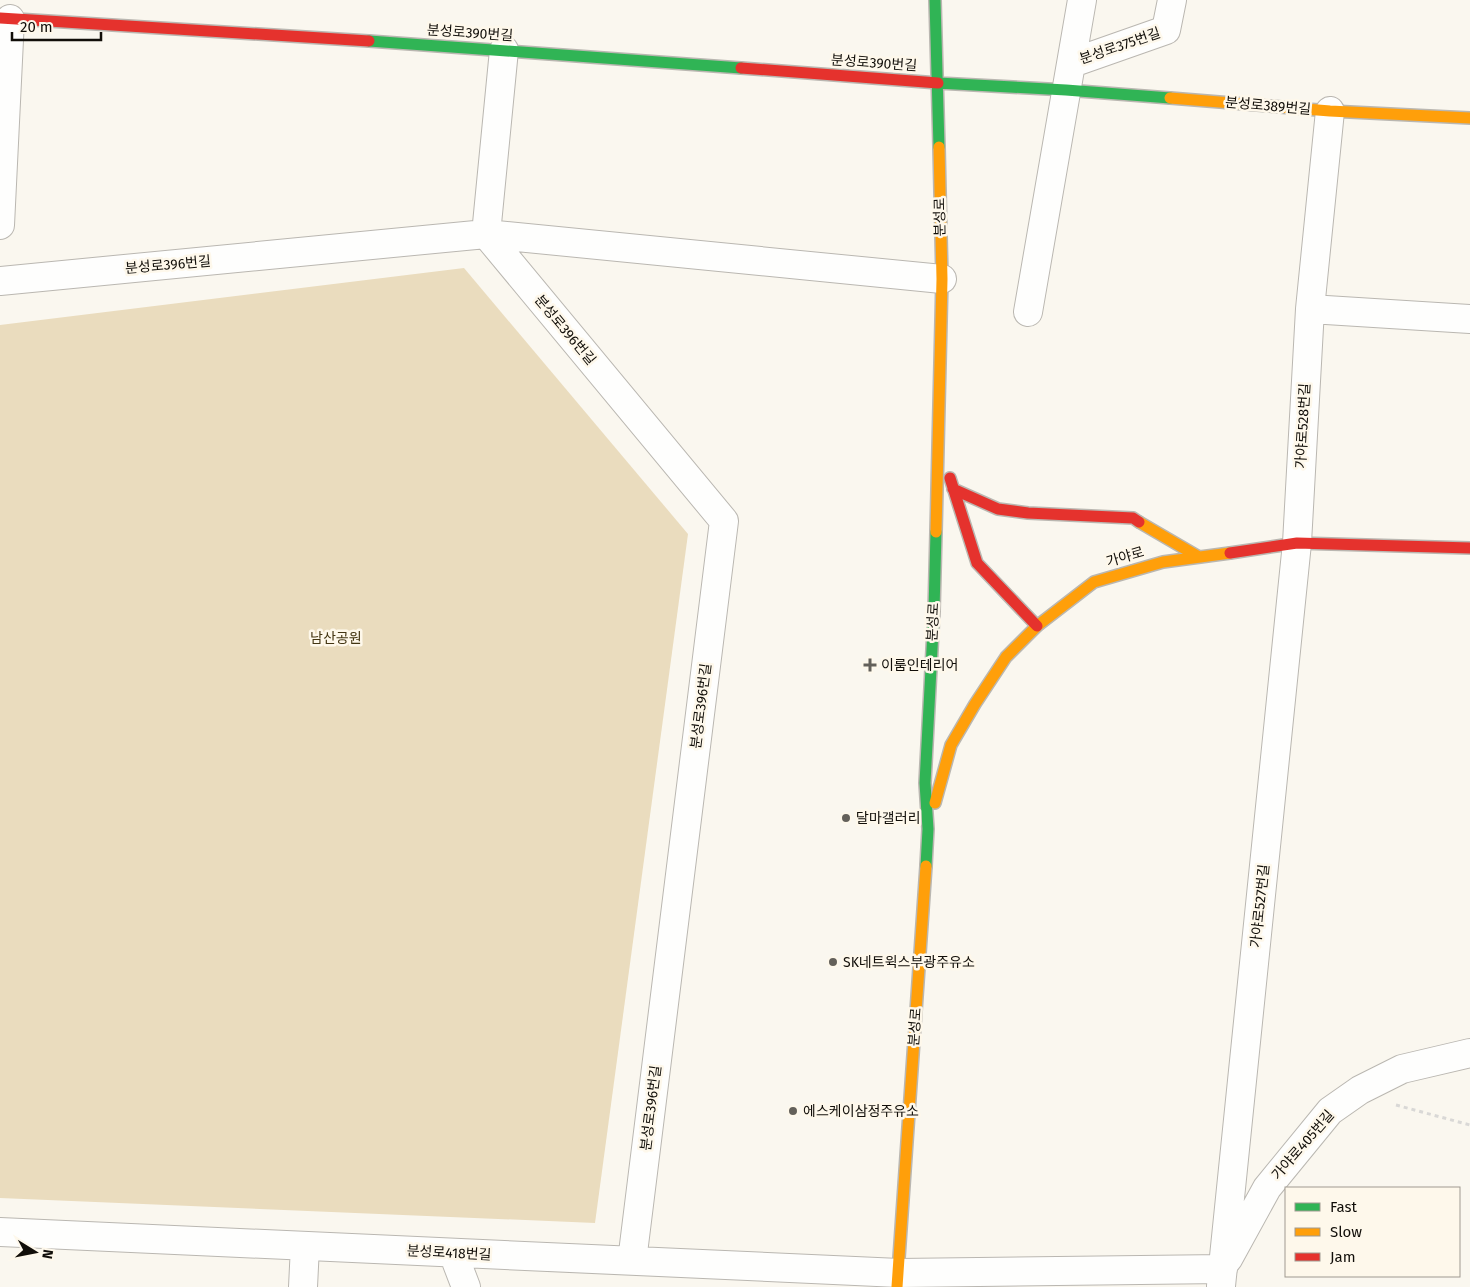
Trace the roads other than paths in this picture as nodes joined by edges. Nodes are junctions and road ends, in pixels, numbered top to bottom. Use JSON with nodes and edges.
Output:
{"nodes":[{"id":1,"x":935,"y":0,"type":"edge"},
{"id":2,"x":1082,"y":0,"type":"edge"},
{"id":3,"x":1172,"y":0,"type":"edge"},
{"id":4,"x":5,"y":18,"type":"edge"},
{"id":5,"x":504,"y":50,"type":"junction"},
{"id":6,"x":1072,"y":62,"type":"junction"},
{"id":7,"x":937,"y":83,"type":"junction"},
{"id":8,"x":1066,"y":90,"type":"junction"},
{"id":9,"x":1330,"y":111,"type":"junction"},
{"id":10,"x":1470,"y":118,"type":"edge"},
{"id":11,"x":0,"y":225,"type":"edge"},
{"id":12,"x":486,"y":234,"type":"junction"},
{"id":13,"x":942,"y":279,"type":"junction"},
{"id":14,"x":0,"y":281,"type":"edge"},
{"id":15,"x":1310,"y":309,"type":"junction"},
{"id":16,"x":1028,"y":312,"type":"dead end"},
{"id":17,"x":1470,"y":319,"type":"edge"},
{"id":18,"x":939,"y":445,"type":"junction"},
{"id":19,"x":953,"y":489,"type":"junction"},
{"id":20,"x":1297,"y":543,"type":"junction"},
{"id":21,"x":1470,"y":548,"type":"edge"},
{"id":22,"x":1200,"y":557,"type":"junction"},
{"id":23,"x":1037,"y":626,"type":"junction"},
{"id":24,"x":928,"y":829,"type":"junction"},
{"id":25,"x":1470,"y":1053,"type":"edge"},
{"id":26,"x":0,"y":1232,"type":"edge"},
{"id":27,"x":305,"y":1246,"type":"junction"},
{"id":28,"x":452,"y":1253,"type":"junction"},
{"id":29,"x":632,"y":1261,"type":"junction"},
{"id":30,"x":1222,"y":1278,"type":"edge"},
{"id":31,"x":898,"y":1280,"type":"edge"},
{"id":32,"x":304,"y":1287,"type":"edge"},
{"id":33,"x":466,"y":1287,"type":"edge"}],
"edges":[{"from":1,"to":7,"type":"main road","name":"분성로"},
{"from":2,"to":6,"type":"street","name":"분성로375번길"},
{"from":3,"to":6,"type":"street","name":"분성로375번길"},
{"from":4,"to":5,"type":"main road","name":"분성로390번길"},
{"from":4,"to":11,"type":"street"},
{"from":5,"to":7,"type":"main road","name":"분성로390번길"},
{"from":5,"to":12,"type":"street"},
{"from":6,"to":8,"type":"street","name":"분성로375번길"},
{"from":7,"to":8,"type":"main road","name":"분성로389번길"},
{"from":7,"to":13,"type":"main road","name":"분성로"},
{"from":8,"to":9,"type":"main road","name":"분성로389번길"},
{"from":8,"to":16,"type":"street"},
{"from":9,"to":10,"type":"main road","name":"분성로389번길"},
{"from":9,"to":15,"type":"street","name":"가야로528번길"},
{"from":12,"to":13,"type":"street","name":"분성로396번길"},
{"from":12,"to":14,"type":"street","name":"분성로396번길"},
{"from":12,"to":29,"type":"street","name":"분성로396번길"},
{"from":13,"to":18,"type":"main road","name":"분성로"},
{"from":15,"to":17,"type":"street"},
{"from":15,"to":20,"type":"street","name":"가야로528번길"},
{"from":18,"to":19,"type":"main road"},
{"from":18,"to":24,"type":"main road","name":"분성로"},
{"from":19,"to":22,"type":"main road"},
{"from":19,"to":23,"type":"main road"},
{"from":20,"to":21,"type":"main road","name":"가야로"},
{"from":20,"to":22,"type":"main road","name":"가야로"},
{"from":20,"to":30,"type":"street","name":"가야로527번길"},
{"from":22,"to":23,"type":"main road","name":"가야로"},
{"from":23,"to":24,"type":"main road","name":"가야로"},
{"from":24,"to":31,"type":"main road","name":"분성로"},
{"from":25,"to":30,"type":"street","name":"가야로405번길"},
{"from":26,"to":27,"type":"street","name":"분성로418번길"},
{"from":27,"to":28,"type":"street","name":"분성로418번길"},
{"from":27,"to":32,"type":"street"},
{"from":28,"to":29,"type":"street","name":"분성로418번길"},
{"from":28,"to":33,"type":"street"},
{"from":29,"to":31,"type":"street","name":"분성로418번길"},
{"from":30,"to":31,"type":"street"}]}
